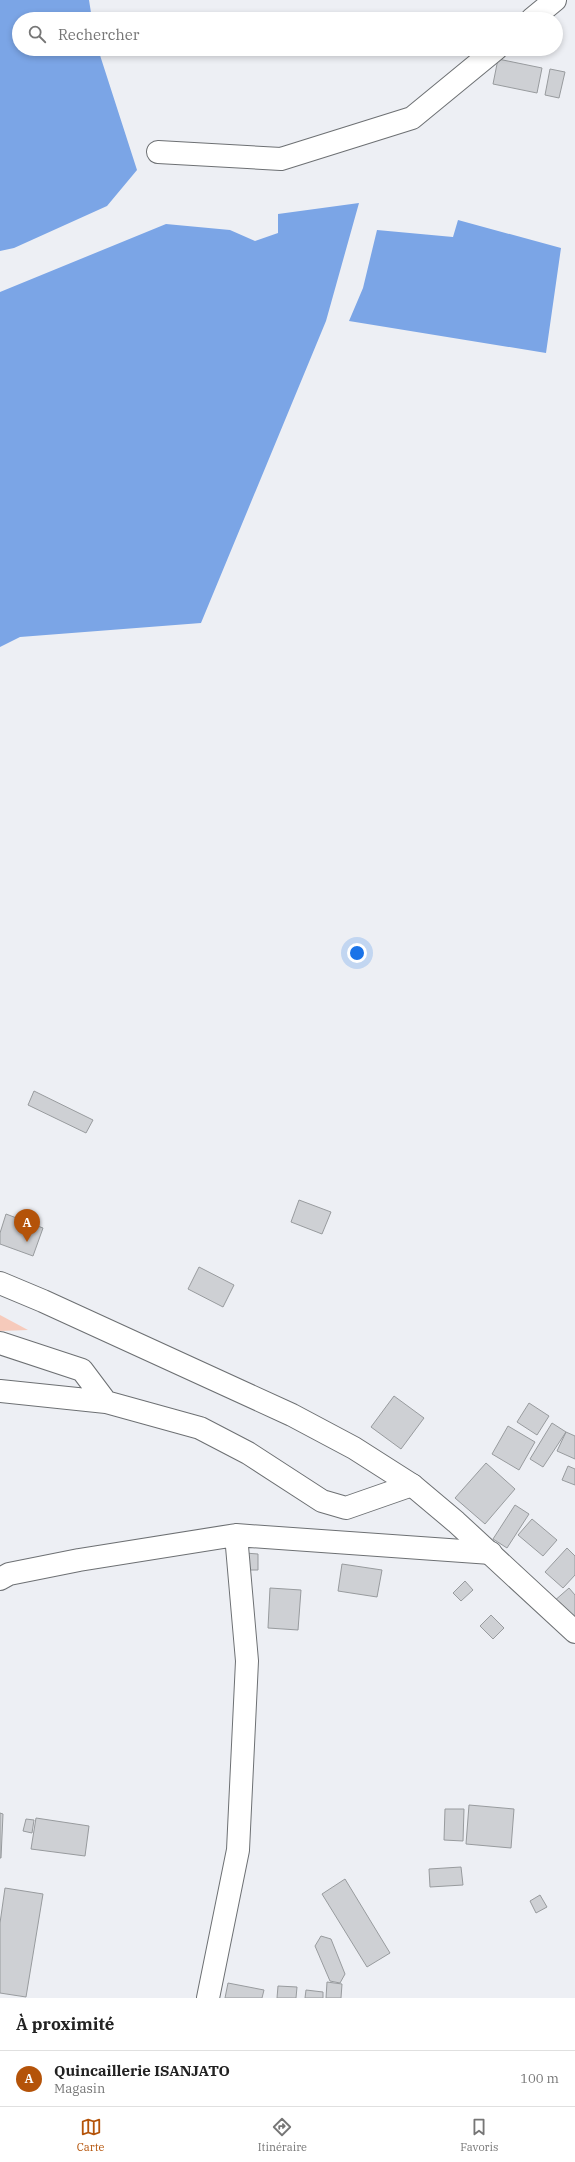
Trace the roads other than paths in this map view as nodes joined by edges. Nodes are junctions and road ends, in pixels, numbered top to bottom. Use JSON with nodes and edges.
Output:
{"nodes":[{"id":1,"x":555,"y":0,"type":"edge"},
{"id":2,"x":540,"y":12,"type":"edge"},
{"id":3,"x":487,"y":56,"type":"edge"},
{"id":4,"x":158,"y":152,"type":"dead end"},
{"id":5,"x":0,"y":1283,"type":"edge"},
{"id":6,"x":0,"y":1343,"type":"edge"},
{"id":7,"x":0,"y":1390,"type":"edge"},
{"id":8,"x":106,"y":1402,"type":"junction"},
{"id":9,"x":412,"y":1485,"type":"junction"},
{"id":10,"x":236,"y":1535,"type":"junction"},
{"id":11,"x":491,"y":1553,"type":"junction"},
{"id":12,"x":0,"y":1579,"type":"edge"},
{"id":13,"x":575,"y":1632,"type":"edge"},
{"id":14,"x":208,"y":1998,"type":"edge"}],
"edges":[{"from":1,"to":2,"type":"street"},
{"from":3,"to":4,"type":"street"},
{"from":5,"to":9,"type":"street"},
{"from":6,"to":8,"type":"street"},
{"from":7,"to":8,"type":"street"},
{"from":8,"to":9,"type":"street"},
{"from":9,"to":11,"type":"street"},
{"from":10,"to":11,"type":"street"},
{"from":10,"to":12,"type":"street"},
{"from":10,"to":14,"type":"street"},
{"from":11,"to":13,"type":"street"}]}
